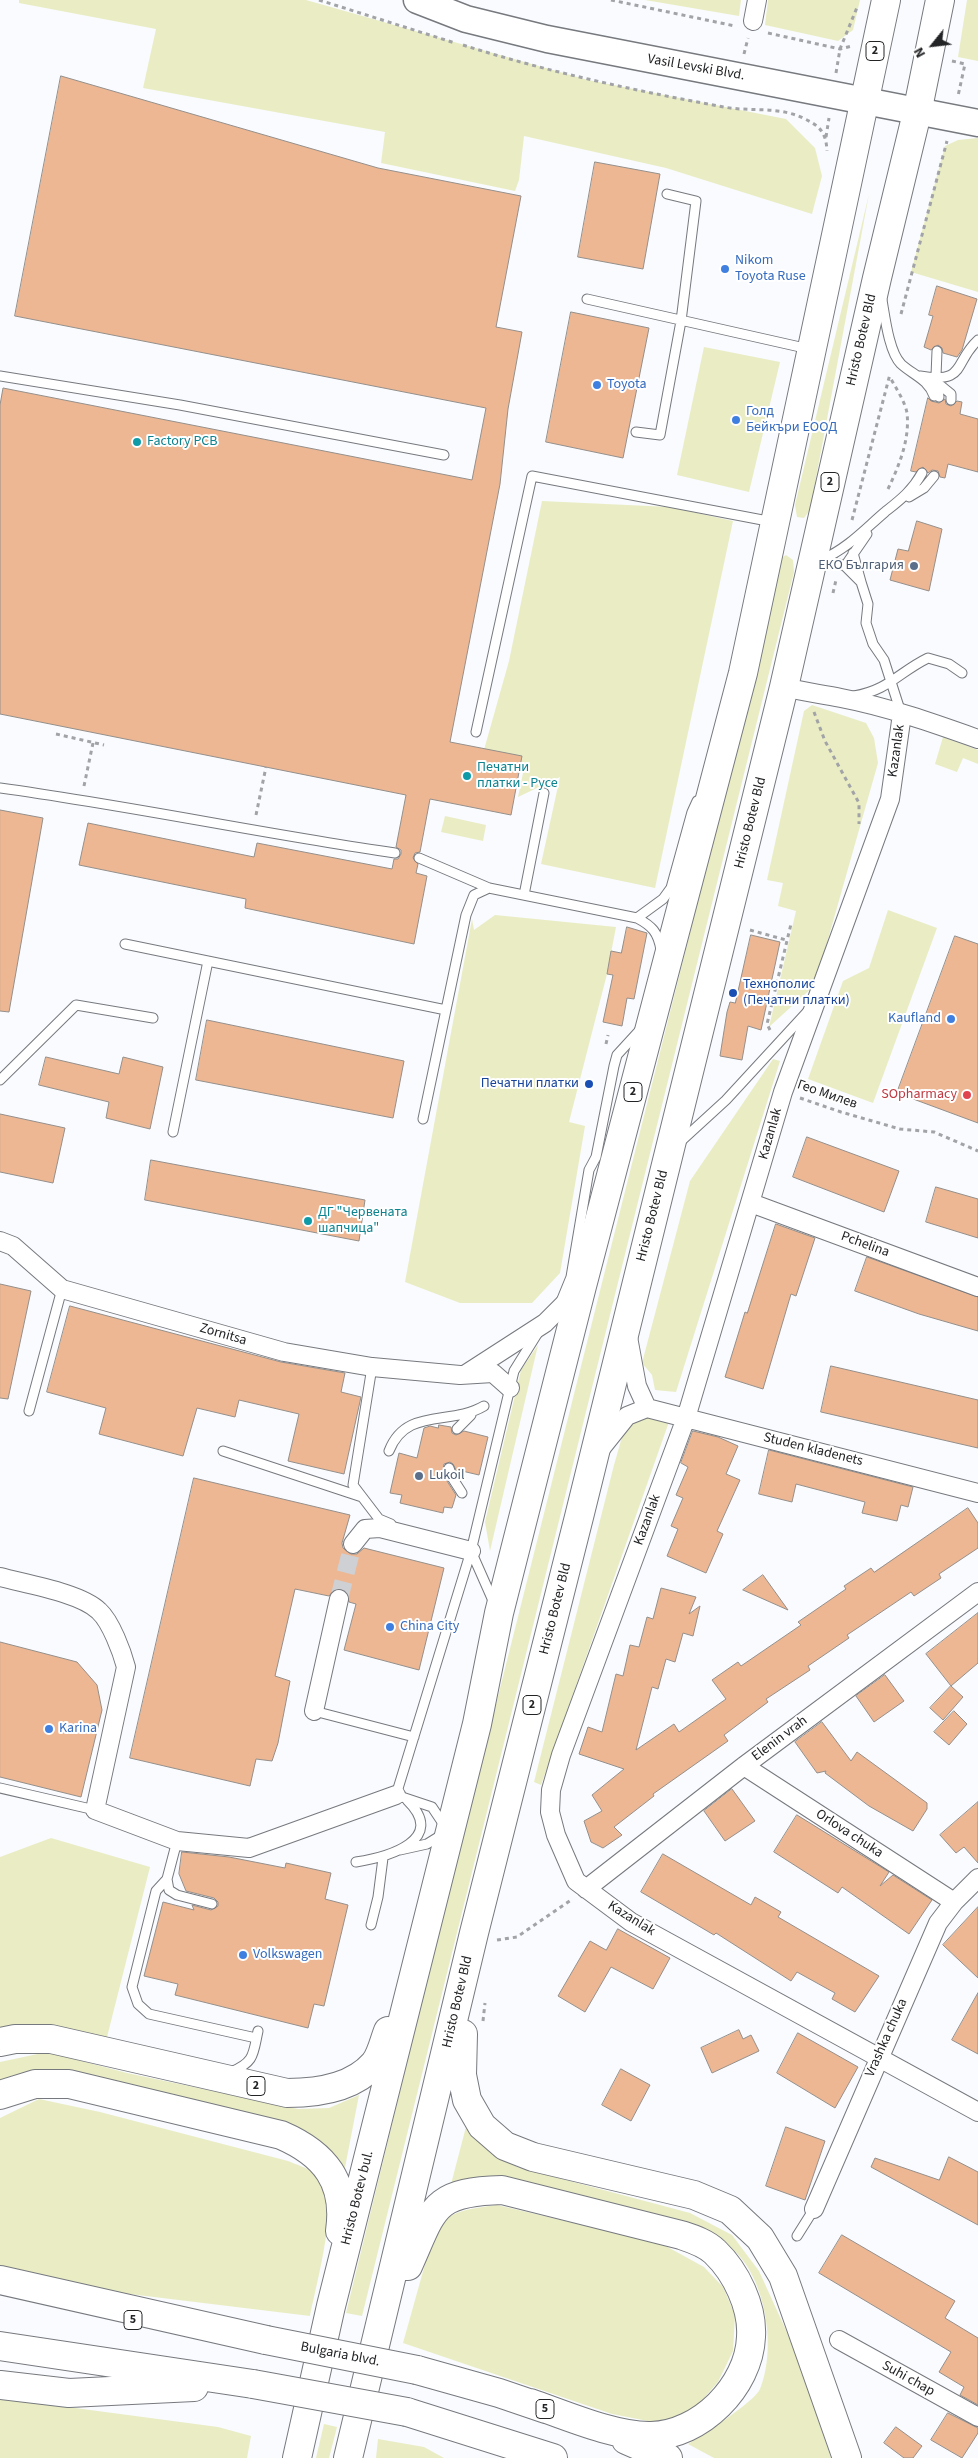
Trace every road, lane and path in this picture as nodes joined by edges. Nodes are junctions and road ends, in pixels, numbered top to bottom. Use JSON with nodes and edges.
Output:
{"nodes":[{"id":1,"x":417,"y":0,"type":"edge"},
{"id":2,"x":611,"y":0,"type":"edge"},
{"id":3,"x":757,"y":0,"type":"edge"},
{"id":4,"x":860,"y":0,"type":"edge"},
{"id":5,"x":886,"y":0,"type":"edge"},
{"id":6,"x":940,"y":0,"type":"edge"},
{"id":7,"x":752,"y":26,"type":"junction"},
{"id":8,"x":840,"y":49,"type":"junction"},
{"id":9,"x":738,"y":76,"type":"junction"},
{"id":10,"x":832,"y":94,"type":"junction"},
{"id":11,"x":865,"y":103,"type":"junction"},
{"id":12,"x":917,"y":112,"type":"junction"},
{"id":13,"x":801,"y":117,"type":"dead end"},
{"id":14,"x":978,"y":123,"type":"edge"},
{"id":15,"x":826,"y":137,"type":"junction"},
{"id":16,"x":946,"y":146,"type":"dead end"},
{"id":17,"x":827,"y":156,"type":"dead end"},
{"id":18,"x":667,"y":194,"type":"dead end"},
{"id":19,"x":876,"y":278,"type":"junction"},
{"id":20,"x":587,"y":299,"type":"dead end"},
{"id":21,"x":900,"y":317,"type":"dead end"},
{"id":22,"x":681,"y":321,"type":"junction"},
{"id":23,"x":978,"y":340,"type":"edge"},
{"id":24,"x":812,"y":350,"type":"junction"},
{"id":25,"x":938,"y":352,"type":"dead end"},
{"id":26,"x":894,"y":353,"type":"junction"},
{"id":27,"x":0,"y":376,"type":"edge"},
{"id":28,"x":889,"y":376,"type":"junction"},
{"id":29,"x":919,"y":376,"type":"junction"},
{"id":30,"x":934,"y":378,"type":"junction"},
{"id":31,"x":951,"y":400,"type":"dead end"},
{"id":32,"x":636,"y":432,"type":"dead end"},
{"id":33,"x":444,"y":455,"type":"dead end"},
{"id":34,"x":922,"y":473,"type":"dead end"},
{"id":35,"x":934,"y":476,"type":"dead end"},
{"id":36,"x":887,"y":491,"type":"dead end"},
{"id":37,"x":896,"y":505,"type":"junction"},
{"id":38,"x":875,"y":523,"type":"junction"},
{"id":39,"x":850,"y":529,"type":"dead end"},
{"id":40,"x":774,"y":532,"type":"junction"},
{"id":41,"x":853,"y":553,"type":"junction"},
{"id":42,"x":818,"y":557,"type":"junction"},
{"id":43,"x":845,"y":566,"type":"junction"},
{"id":44,"x":861,"y":582,"type":"junction"},
{"id":45,"x":962,"y":673,"type":"dead end"},
{"id":46,"x":892,"y":683,"type":"junction"},
{"id":47,"x":784,"y":686,"type":"junction"},
{"id":48,"x":841,"y":698,"type":"junction"},
{"id":49,"x":902,"y":714,"type":"junction"},
{"id":50,"x":476,"y":732,"type":"dead end"},
{"id":51,"x":56,"y":734,"type":"dead end"},
{"id":52,"x":978,"y":739,"type":"edge"},
{"id":53,"x":94,"y":743,"type":"junction"},
{"id":54,"x":104,"y":745,"type":"dead end"},
{"id":55,"x":266,"y":767,"type":"dead end"},
{"id":56,"x":715,"y":781,"type":"junction"},
{"id":57,"x":0,"y":788,"type":"edge"},
{"id":58,"x":544,"y":793,"type":"dead end"},
{"id":59,"x":81,"y":799,"type":"junction"},
{"id":60,"x":253,"y":830,"type":"junction"},
{"id":61,"x":395,"y":853,"type":"dead end"},
{"id":62,"x":419,"y":858,"type":"dead end"},
{"id":63,"x":489,"y":888,"type":"junction"},
{"id":64,"x":524,"y":894,"type":"junction"},
{"id":65,"x":636,"y":918,"type":"junction"},
{"id":66,"x":789,"y":924,"type":"dead end"},
{"id":67,"x":750,"y":930,"type":"dead end"},
{"id":68,"x":786,"y":940,"type":"junction"},
{"id":69,"x":125,"y":944,"type":"dead end"},
{"id":70,"x":208,"y":961,"type":"junction"},
{"id":71,"x":665,"y":971,"type":"junction"},
{"id":72,"x":818,"y":1001,"type":"junction"},
{"id":73,"x":446,"y":1010,"type":"junction"},
{"id":74,"x":654,"y":1014,"type":"junction"},
{"id":75,"x":153,"y":1018,"type":"dead end"},
{"id":76,"x":778,"y":1044,"type":"junction"},
{"id":77,"x":0,"y":1080,"type":"edge"},
{"id":78,"x":783,"y":1092,"type":"junction"},
{"id":79,"x":423,"y":1119,"type":"dead end"},
{"id":80,"x":174,"y":1132,"type":"dead end"},
{"id":81,"x":978,"y":1150,"type":"edge"},
{"id":82,"x":670,"y":1151,"type":"junction"},
{"id":83,"x":751,"y":1203,"type":"junction"},
{"id":84,"x":0,"y":1241,"type":"edge"},
{"id":85,"x":582,"y":1286,"type":"junction"},
{"id":86,"x":978,"y":1287,"type":"edge"},
{"id":87,"x":62,"y":1289,"type":"junction"},
{"id":88,"x":545,"y":1323,"type":"junction"},
{"id":89,"x":626,"y":1324,"type":"junction"},
{"id":90,"x":372,"y":1367,"type":"junction"},
{"id":91,"x":465,"y":1374,"type":"junction"},
{"id":92,"x":510,"y":1388,"type":"junction"},
{"id":93,"x":484,"y":1406,"type":"dead end"},
{"id":94,"x":647,"y":1408,"type":"junction"},
{"id":95,"x":29,"y":1411,"type":"dead end"},
{"id":96,"x":472,"y":1413,"type":"junction"},
{"id":97,"x":453,"y":1418,"type":"junction"},
{"id":98,"x":686,"y":1418,"type":"junction"},
{"id":99,"x":222,"y":1450,"type":"dead end"},
{"id":100,"x":389,"y":1451,"type":"dead end"},
{"id":101,"x":593,"y":1460,"type":"junction"},
{"id":102,"x":449,"y":1468,"type":"dead end"},
{"id":103,"x":978,"y":1492,"type":"edge"},
{"id":104,"x":462,"y":1493,"type":"dead end"},
{"id":105,"x":362,"y":1497,"type":"junction"},
{"id":106,"x":416,"y":1536,"type":"junction"},
{"id":107,"x":352,"y":1544,"type":"tunnel mouth"},
{"id":108,"x":471,"y":1551,"type":"junction"},
{"id":109,"x":0,"y":1577,"type":"edge"},
{"id":110,"x":978,"y":1592,"type":"edge"},
{"id":111,"x":339,"y":1599,"type":"tunnel mouth"},
{"id":112,"x":499,"y":1613,"type":"junction"},
{"id":113,"x":314,"y":1711,"type":"joint"},
{"id":114,"x":414,"y":1737,"type":"junction"},
{"id":115,"x":744,"y":1766,"type":"junction"},
{"id":116,"x":0,"y":1788,"type":"edge"},
{"id":117,"x":402,"y":1798,"type":"junction"},
{"id":118,"x":95,"y":1810,"type":"junction"},
{"id":119,"x":448,"y":1832,"type":"junction"},
{"id":120,"x":177,"y":1841,"type":"junction"},
{"id":121,"x":400,"y":1850,"type":"junction"},
{"id":122,"x":383,"y":1858,"type":"junction"},
{"id":123,"x":356,"y":1862,"type":"dead end"},
{"id":124,"x":978,"y":1878,"type":"edge"},
{"id":125,"x":167,"y":1879,"type":"junction"},
{"id":126,"x":586,"y":1890,"type":"junction"},
{"id":127,"x":954,"y":1902,"type":"junction"},
{"id":128,"x":212,"y":1904,"type":"dead end"},
{"id":129,"x":371,"y":1925,"type":"dead end"},
{"id":130,"x":424,"y":1939,"type":"junction"},
{"id":131,"x":472,"y":1941,"type":"junction"},
{"id":132,"x":0,"y":2042,"type":"edge"},
{"id":133,"x":879,"y":2057,"type":"junction"},
{"id":134,"x":217,"y":2078,"type":"junction"},
{"id":135,"x":0,"y":2095,"type":"edge"},
{"id":136,"x":978,"y":2112,"type":"edge"},
{"id":137,"x":814,"y":2209,"type":"joint"},
{"id":138,"x":797,"y":2236,"type":"dead end"},
{"id":139,"x":0,"y":2280,"type":"edge"},
{"id":140,"x":0,"y":2300,"type":"edge"},
{"id":141,"x":331,"y":2306,"type":"junction"},
{"id":142,"x":384,"y":2317,"type":"junction"},
{"id":143,"x":266,"y":2340,"type":"junction"},
{"id":144,"x":839,"y":2340,"type":"dead end"},
{"id":145,"x":0,"y":2346,"type":"edge"},
{"id":146,"x":253,"y":2384,"type":"junction"},
{"id":147,"x":0,"y":2385,"type":"edge"},
{"id":148,"x":530,"y":2404,"type":"junction"},
{"id":149,"x":407,"y":2412,"type":"junction"},
{"id":150,"x":307,"y":2416,"type":"junction"},
{"id":151,"x":978,"y":2418,"type":"edge"},
{"id":152,"x":356,"y":2429,"type":"junction"},
{"id":153,"x":290,"y":2458,"type":"edge"},
{"id":154,"x":297,"y":2458,"type":"edge"},
{"id":155,"x":348,"y":2458,"type":"edge"},
{"id":156,"x":353,"y":2458,"type":"edge"},
{"id":157,"x":492,"y":2458,"type":"edge"},
{"id":158,"x":552,"y":2458,"type":"edge"},
{"id":159,"x":668,"y":2458,"type":"edge"},
{"id":160,"x":848,"y":2458,"type":"edge"}],
"edges":[{"from":1,"to":9,"type":"main road","name":"Vasil Levski Blvd."},
{"from":2,"to":7,"type":"path"},
{"from":3,"to":7,"type":"street"},
{"from":4,"to":8,"type":"path"},
{"from":5,"to":11,"type":"highway","number":"2"},
{"from":6,"to":12,"type":"highway","name":"Hristo Botev Bld","number":"2"},
{"from":7,"to":8,"type":"path"},
{"from":7,"to":9,"type":"path"},
{"from":8,"to":10,"type":"path"},
{"from":9,"to":10,"type":"main road","name":"Vasil Levski Blvd."},
{"from":10,"to":11,"type":"main road","name":"Vasil Levski Blvd."},
{"from":10,"to":15,"type":"path"},
{"from":11,"to":12,"type":"main road","name":"Vasil Levski Blvd."},
{"from":11,"to":24,"type":"highway","number":"2"},
{"from":12,"to":14,"type":"main road","name":"Vasil Levski Blvd."},
{"from":12,"to":19,"type":"highway","name":"Hristo Botev Bld","number":"2"},
{"from":13,"to":15,"type":"path"},
{"from":15,"to":17,"type":"path"},
{"from":16,"to":21,"type":"path"},
{"from":18,"to":22,"type":"lane"},
{"from":19,"to":26,"type":"lane"},
{"from":19,"to":42,"type":"highway","name":"Hristo Botev Bld","number":"2"},
{"from":20,"to":22,"type":"lane"},
{"from":22,"to":24,"type":"lane"},
{"from":22,"to":32,"type":"lane"},
{"from":23,"to":30,"type":"lane"},
{"from":24,"to":40,"type":"highway","number":"2"},
{"from":25,"to":30,"type":"lane"},
{"from":26,"to":28,"type":"path"},
{"from":26,"to":29,"type":"lane"},
{"from":27,"to":33,"type":"lane"},
{"from":28,"to":36,"type":"path"},
{"from":28,"to":39,"type":"path"},
{"from":29,"to":30,"type":"lane"},
{"from":29,"to":30,"type":"lane"},
{"from":30,"to":31,"type":"lane"},
{"from":34,"to":37,"type":"lane"},
{"from":35,"to":37,"type":"lane"},
{"from":37,"to":38,"type":"lane"},
{"from":38,"to":41,"type":"lane"},
{"from":38,"to":42,"type":"lane"},
{"from":40,"to":42,"type":"highway"},
{"from":40,"to":50,"type":"lane"},
{"from":40,"to":56,"type":"highway","number":"2"},
{"from":41,"to":43,"type":"lane"},
{"from":41,"to":44,"type":"lane"},
{"from":42,"to":43,"type":"lane"},
{"from":42,"to":47,"type":"highway","name":"Hristo Botev Bld","number":"2"},
{"from":43,"to":44,"type":"lane"},
{"from":44,"to":46,"type":"lane"},
{"from":45,"to":46,"type":"lane"},
{"from":46,"to":48,"type":"lane"},
{"from":46,"to":49,"type":"lane"},
{"from":47,"to":48,"type":"street"},
{"from":47,"to":82,"type":"highway","name":"Hristo Botev Bld","number":"2"},
{"from":48,"to":49,"type":"street"},
{"from":49,"to":52,"type":"street"},
{"from":49,"to":72,"type":"street","name":"Kazanlak"},
{"from":51,"to":53,"type":"path"},
{"from":53,"to":54,"type":"path"},
{"from":53,"to":59,"type":"path"},
{"from":55,"to":60,"type":"path"},
{"from":56,"to":65,"type":"lane"},
{"from":56,"to":71,"type":"highway","number":"2"},
{"from":57,"to":59,"type":"lane"},
{"from":58,"to":64,"type":"lane"},
{"from":59,"to":60,"type":"lane"},
{"from":60,"to":61,"type":"lane"},
{"from":62,"to":63,"type":"lane"},
{"from":63,"to":64,"type":"lane"},
{"from":63,"to":73,"type":"lane"},
{"from":64,"to":65,"type":"lane"},
{"from":65,"to":71,"type":"lane"},
{"from":66,"to":68,"type":"path"},
{"from":67,"to":68,"type":"path"},
{"from":68,"to":76,"type":"path"},
{"from":69,"to":70,"type":"lane"},
{"from":70,"to":73,"type":"lane"},
{"from":70,"to":80,"type":"lane"},
{"from":71,"to":74,"type":"highway","number":"2"},
{"from":72,"to":76,"type":"lane"},
{"from":72,"to":78,"type":"street","name":"Kazanlak"},
{"from":73,"to":79,"type":"lane"},
{"from":74,"to":85,"type":"highway","number":"2"},
{"from":74,"to":88,"type":"lane"},
{"from":75,"to":77,"type":"lane"},
{"from":76,"to":82,"type":"lane"},
{"from":78,"to":81,"type":"path","name":"Гео Милев"},
{"from":78,"to":83,"type":"street","name":"Kazanlak"},
{"from":82,"to":89,"type":"highway","name":"Hristo Botev Bld","number":"2"},
{"from":83,"to":86,"type":"street","name":"Pchelina"},
{"from":83,"to":98,"type":"street","name":"Kazanlak"},
{"from":84,"to":87,"type":"street","name":"Zornitsa"},
{"from":85,"to":88,"type":"street"},
{"from":85,"to":112,"type":"highway","number":"2"},
{"from":87,"to":90,"type":"street","name":"Zornitsa"},
{"from":87,"to":95,"type":"lane"},
{"from":88,"to":91,"type":"street"},
{"from":88,"to":92,"type":"lane"},
{"from":89,"to":94,"type":"street"},
{"from":89,"to":101,"type":"highway","name":"Hristo Botev Bld","number":"2"},
{"from":90,"to":91,"type":"street","name":"Zornitsa"},
{"from":90,"to":105,"type":"lane"},
{"from":91,"to":92,"type":"street","name":"Zornitsa"},
{"from":92,"to":108,"type":"lane"},
{"from":93,"to":96,"type":"lane"},
{"from":94,"to":98,"type":"street","name":"Studen kladenets"},
{"from":94,"to":101,"type":"street"},
{"from":96,"to":97,"type":"lane"},
{"from":96,"to":97,"type":"lane"},
{"from":97,"to":100,"type":"lane"},
{"from":98,"to":103,"type":"street","name":"Studen kladenets"},
{"from":98,"to":126,"type":"street","name":"Kazanlak"},
{"from":99,"to":105,"type":"lane"},
{"from":101,"to":131,"type":"highway","name":"Hristo Botev Bld","number":"2"},
{"from":102,"to":104,"type":"lane"},
{"from":105,"to":106,"type":"lane"},
{"from":106,"to":107,"type":"street"},
{"from":106,"to":108,"type":"street"},
{"from":108,"to":112,"type":"lane"},
{"from":108,"to":114,"type":"lane"},
{"from":109,"to":118,"type":"street"},
{"from":110,"to":115,"type":"street","name":"Elenin vrah"},
{"from":111,"to":113,"type":"street"},
{"from":112,"to":119,"type":"highway","number":"2"},
{"from":113,"to":114,"type":"lane"},
{"from":114,"to":117,"type":"lane"},
{"from":115,"to":126,"type":"street","name":"Elenin vrah"},
{"from":115,"to":127,"type":"street","name":"Orlova chuka"},
{"from":116,"to":118,"type":"lane"},
{"from":117,"to":119,"type":"lane"},
{"from":117,"to":120,"type":"street"},
{"from":117,"to":121,"type":"lane"},
{"from":118,"to":120,"type":"street"},
{"from":119,"to":121,"type":"lane"},
{"from":119,"to":130,"type":"highway","number":"2"},
{"from":120,"to":125,"type":"lane"},
{"from":121,"to":122,"type":"lane"},
{"from":122,"to":123,"type":"lane"},
{"from":122,"to":129,"type":"lane"},
{"from":124,"to":127,"type":"street","name":"Vrashka chuka"},
{"from":125,"to":128,"type":"lane"},
{"from":125,"to":134,"type":"lane"},
{"from":126,"to":131,"type":"path"},
{"from":126,"to":133,"type":"street","name":"Kazanlak"},
{"from":127,"to":133,"type":"street","name":"Vrashka chuka"},
{"from":130,"to":134,"type":"highway","number":"2"},
{"from":130,"to":141,"type":"highway","name":"Hristo Botev bul.","number":"2"},
{"from":131,"to":142,"type":"highway","name":"Hristo Botev Bld","number":"2"},
{"from":131,"to":160,"type":"highway"},
{"from":132,"to":134,"type":"highway","number":"2"},
{"from":133,"to":136,"type":"street","name":"Kazanlak"},
{"from":133,"to":137,"type":"street","name":"Vrashka chuka"},
{"from":135,"to":141,"type":"highway"},
{"from":137,"to":138,"type":"lane"},
{"from":139,"to":143,"type":"highway"},
{"from":140,"to":143,"type":"highway","name":"Bulgaria blvd.","number":"5"},
{"from":141,"to":150,"type":"highway","name":"Hristo Botev bul.","number":"2"},
{"from":142,"to":148,"type":"highway"},
{"from":142,"to":152,"type":"highway","name":"Hristo Botev Bld","number":"2"},
{"from":143,"to":148,"type":"highway","name":"Bulgaria blvd.","number":"5","bridge":true},
{"from":144,"to":151,"type":"street","name":"Suhi chap"},
{"from":145,"to":146,"type":"highway"},
{"from":146,"to":147,"type":"highway"},
{"from":146,"to":149,"type":"highway","bridge":true},
{"from":148,"to":159,"type":"highway","name":"Bulgaria blvd.","number":"5"},
{"from":149,"to":157,"type":"highway"},
{"from":149,"to":158,"type":"highway"},
{"from":150,"to":153,"type":"highway"},
{"from":150,"to":154,"type":"highway","name":"Hristo Botev bul."},
{"from":152,"to":155,"type":"highway"},
{"from":152,"to":156,"type":"highway","number":"2"}]}
